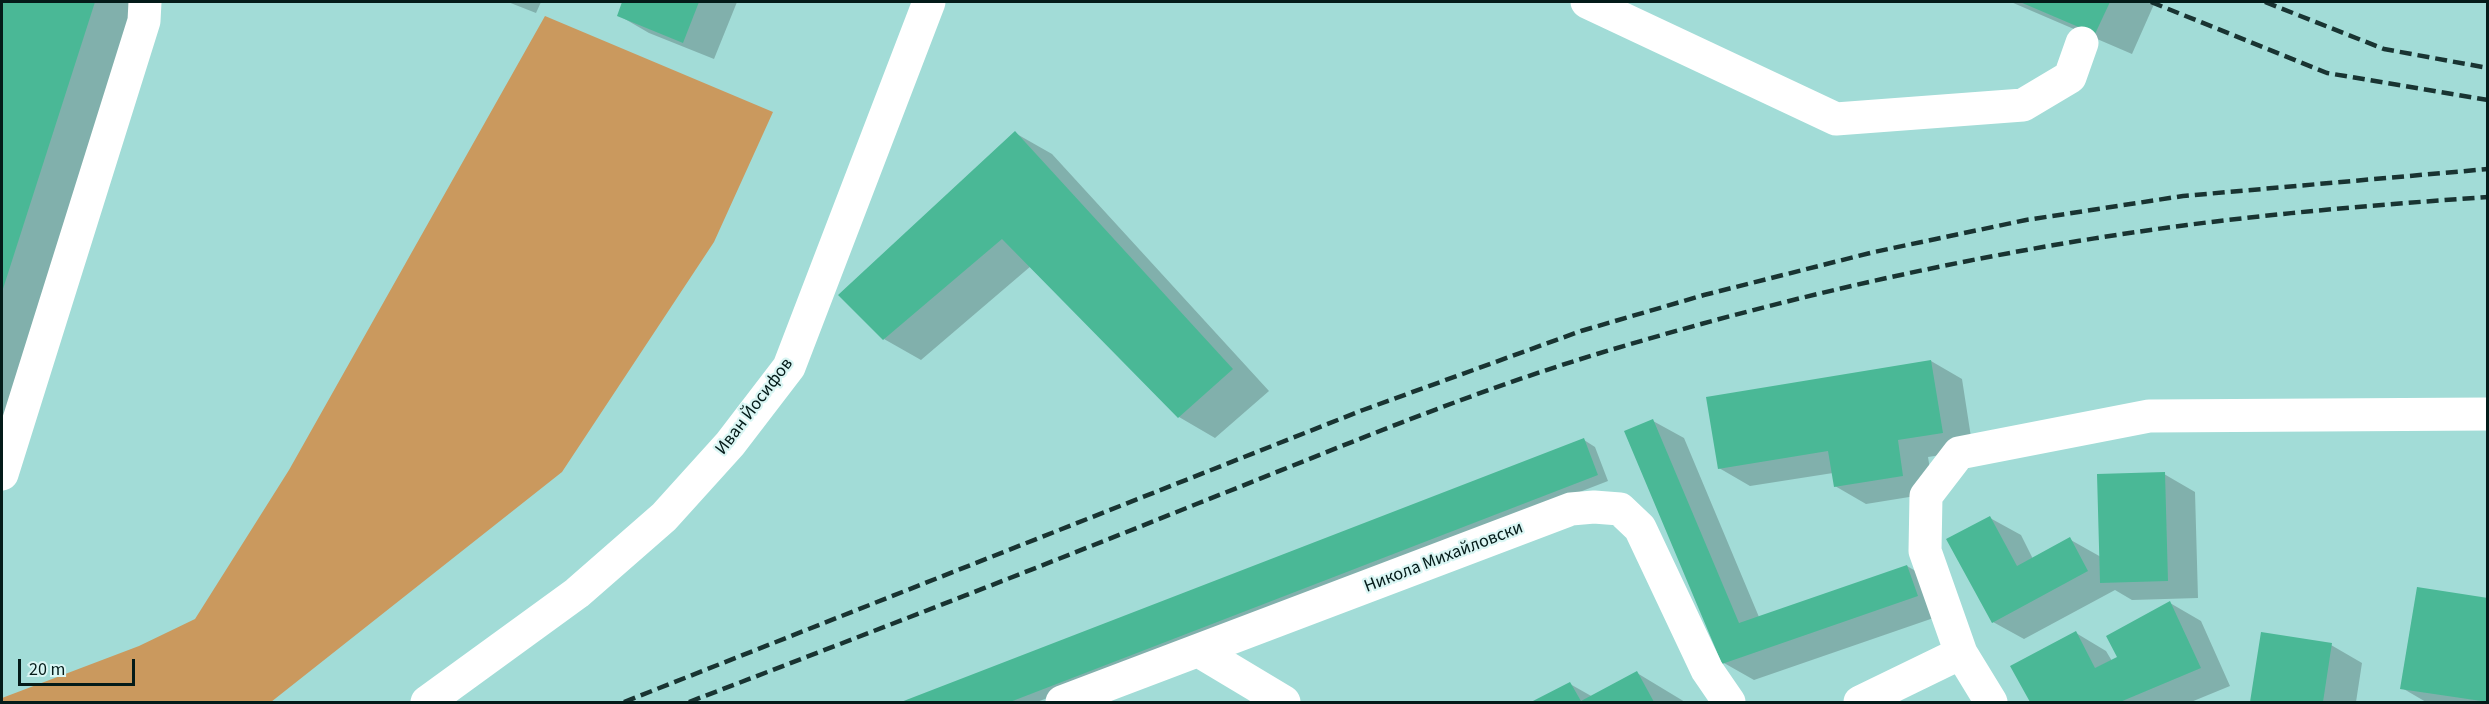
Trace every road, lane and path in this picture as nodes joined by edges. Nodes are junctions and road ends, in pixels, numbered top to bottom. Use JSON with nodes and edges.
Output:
{"nodes":[{"id":1,"x":145,"y":2,"type":"edge"},
{"id":2,"x":929,"y":2,"type":"edge"},
{"id":3,"x":1587,"y":2,"type":"edge"},
{"id":4,"x":2082,"y":43,"type":"dead end"},
{"id":5,"x":2487,"y":414,"type":"edge"},
{"id":6,"x":2,"y":474,"type":"edge"},
{"id":7,"x":1199,"y":651,"type":"junction"},
{"id":8,"x":1962,"y":653,"type":"junction"},
{"id":9,"x":427,"y":702,"type":"edge"},
{"id":10,"x":1062,"y":702,"type":"edge"},
{"id":11,"x":1284,"y":702,"type":"edge"},
{"id":12,"x":1729,"y":702,"type":"edge"},
{"id":13,"x":1860,"y":702,"type":"edge"},
{"id":14,"x":1991,"y":702,"type":"edge"}],
"edges":[{"from":1,"to":6,"type":"street"},
{"from":2,"to":9,"type":"street","name":"Иван Йосифов"},
{"from":3,"to":4,"type":"street"},
{"from":5,"to":8,"type":"street"},
{"from":7,"to":10,"type":"street","name":"Никола Михайловски"},
{"from":7,"to":11,"type":"street"},
{"from":7,"to":12,"type":"street","name":"Никола Михайловски"},
{"from":8,"to":13,"type":"street"},
{"from":8,"to":14,"type":"street"}]}
